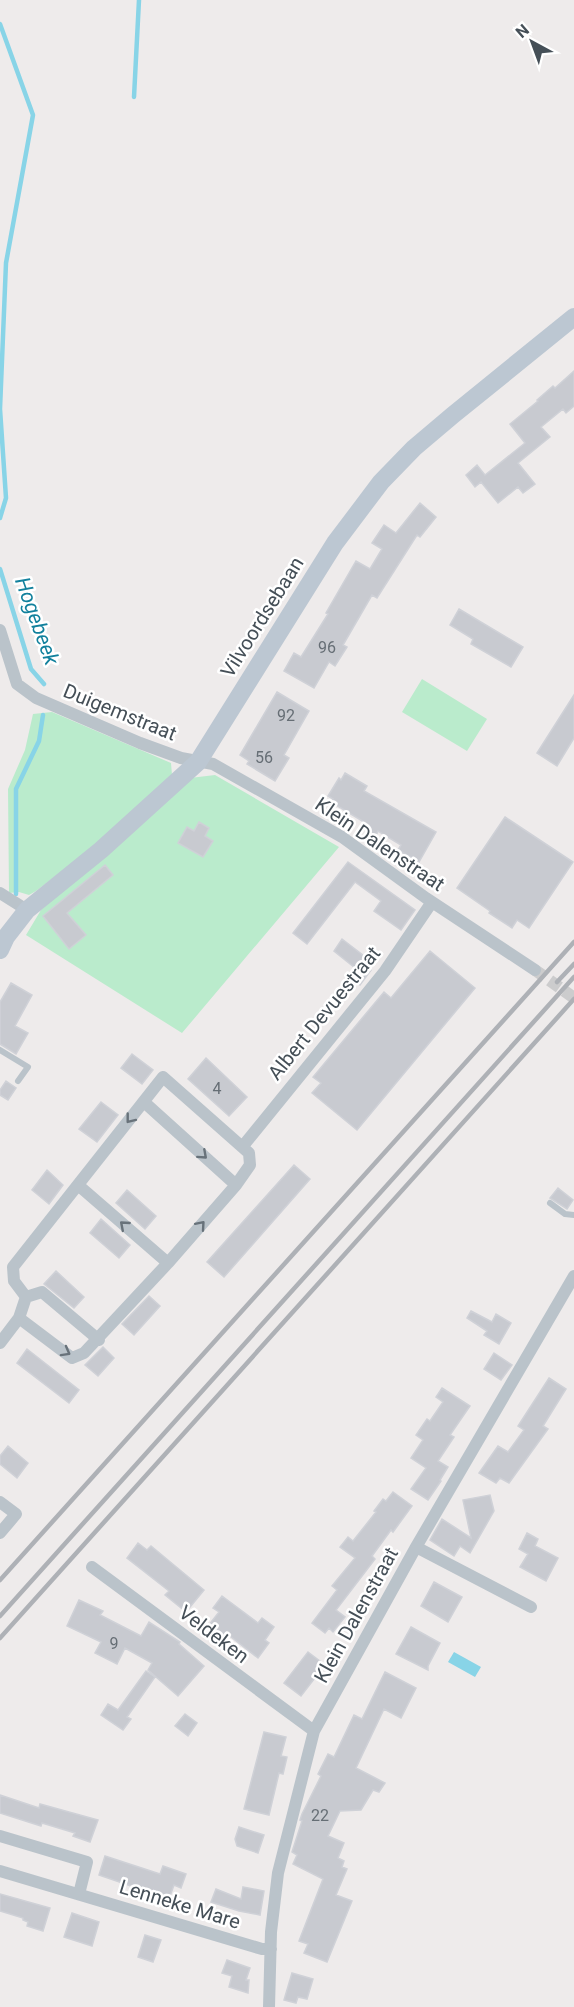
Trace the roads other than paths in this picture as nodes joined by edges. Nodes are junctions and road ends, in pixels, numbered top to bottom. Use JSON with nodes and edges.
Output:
{"nodes":[{"id":1,"x":574,"y":318,"type":"edge"},
{"id":2,"x":0,"y":630,"type":"edge"},
{"id":3,"x":198,"y":762,"type":"junction"},
{"id":4,"x":0,"y":893,"type":"edge"},
{"id":5,"x":432,"y":902,"type":"junction"},
{"id":6,"x":27,"y":910,"type":"junction"},
{"id":7,"x":0,"y":950,"type":"edge"},
{"id":8,"x":535,"y":970,"type":"tunnel mouth"},
{"id":9,"x":0,"y":1050,"type":"edge"},
{"id":10,"x":18,"y":1082,"type":"dead end"},
{"id":11,"x":144,"y":1102,"type":"junction"},
{"id":12,"x":243,"y":1146,"type":"junction"},
{"id":13,"x":78,"y":1185,"type":"junction"},
{"id":14,"x":236,"y":1185,"type":"junction"},
{"id":15,"x":550,"y":1203,"type":"dead end"},
{"id":16,"x":574,"y":1215,"type":"edge"},
{"id":17,"x":168,"y":1263,"type":"junction"},
{"id":18,"x":574,"y":1276,"type":"edge"},
{"id":19,"x":26,"y":1297,"type":"junction"},
{"id":20,"x":19,"y":1318,"type":"junction"},
{"id":21,"x":99,"y":1340,"type":"junction"},
{"id":22,"x":0,"y":1342,"type":"edge"},
{"id":23,"x":0,"y":1502,"type":"edge"},
{"id":24,"x":0,"y":1533,"type":"edge"},
{"id":25,"x":416,"y":1547,"type":"junction"},
{"id":26,"x":92,"y":1567,"type":"dead end"},
{"id":27,"x":531,"y":1607,"type":"dead end"},
{"id":28,"x":314,"y":1731,"type":"junction"},
{"id":29,"x":0,"y":1836,"type":"edge"},
{"id":30,"x":0,"y":1870,"type":"edge"},
{"id":31,"x":79,"y":1894,"type":"junction"},
{"id":32,"x":271,"y":1949,"type":"junction"},
{"id":33,"x":269,"y":2007,"type":"edge"}],
"edges":[{"from":1,"to":3,"type":"street","name":"Vilvoordsebaan"},
{"from":2,"to":3,"type":"street","name":"Duigemstraat"},
{"from":3,"to":5,"type":"street","name":"Klein Dalenstraat"},
{"from":3,"to":6,"type":"street","name":"Vilvoordsebaan"},
{"from":4,"to":6,"type":"street"},
{"from":5,"to":8,"type":"street","name":"Klein Dalenstraat"},
{"from":5,"to":12,"type":"street","name":"Albert Devuestraat"},
{"from":6,"to":7,"type":"street","name":"Vilvoordsebaan"},
{"from":9,"to":10,"type":"lane"},
{"from":11,"to":12,"type":"street"},
{"from":11,"to":13,"type":"street","one_way":true},
{"from":11,"to":14,"type":"street","one_way":true},
{"from":12,"to":14,"type":"street"},
{"from":17,"to":13,"type":"street","one_way":true},
{"from":13,"to":19,"type":"street"},
{"from":17,"to":14,"type":"street","one_way":true},
{"from":15,"to":16,"type":"lane"},
{"from":17,"to":21,"type":"street"},
{"from":18,"to":25,"type":"street","name":"Klein Dalenstraat"},
{"from":19,"to":20,"type":"street"},
{"from":19,"to":21,"type":"street"},
{"from":20,"to":21,"type":"street","one_way":true},
{"from":20,"to":22,"type":"street"},
{"from":23,"to":24,"type":"street"},
{"from":25,"to":27,"type":"street"},
{"from":25,"to":28,"type":"street","name":"Klein Dalenstraat"},
{"from":26,"to":28,"type":"street","name":"Veldeken"},
{"from":28,"to":32,"type":"street","name":"Klein Dalenstraat"},
{"from":29,"to":31,"type":"street"},
{"from":30,"to":31,"type":"street","name":"Lenneke Mare"},
{"from":31,"to":32,"type":"street","name":"Lenneke Mare"},
{"from":32,"to":33,"type":"street","name":"Klein Dalenstraat"}]}
